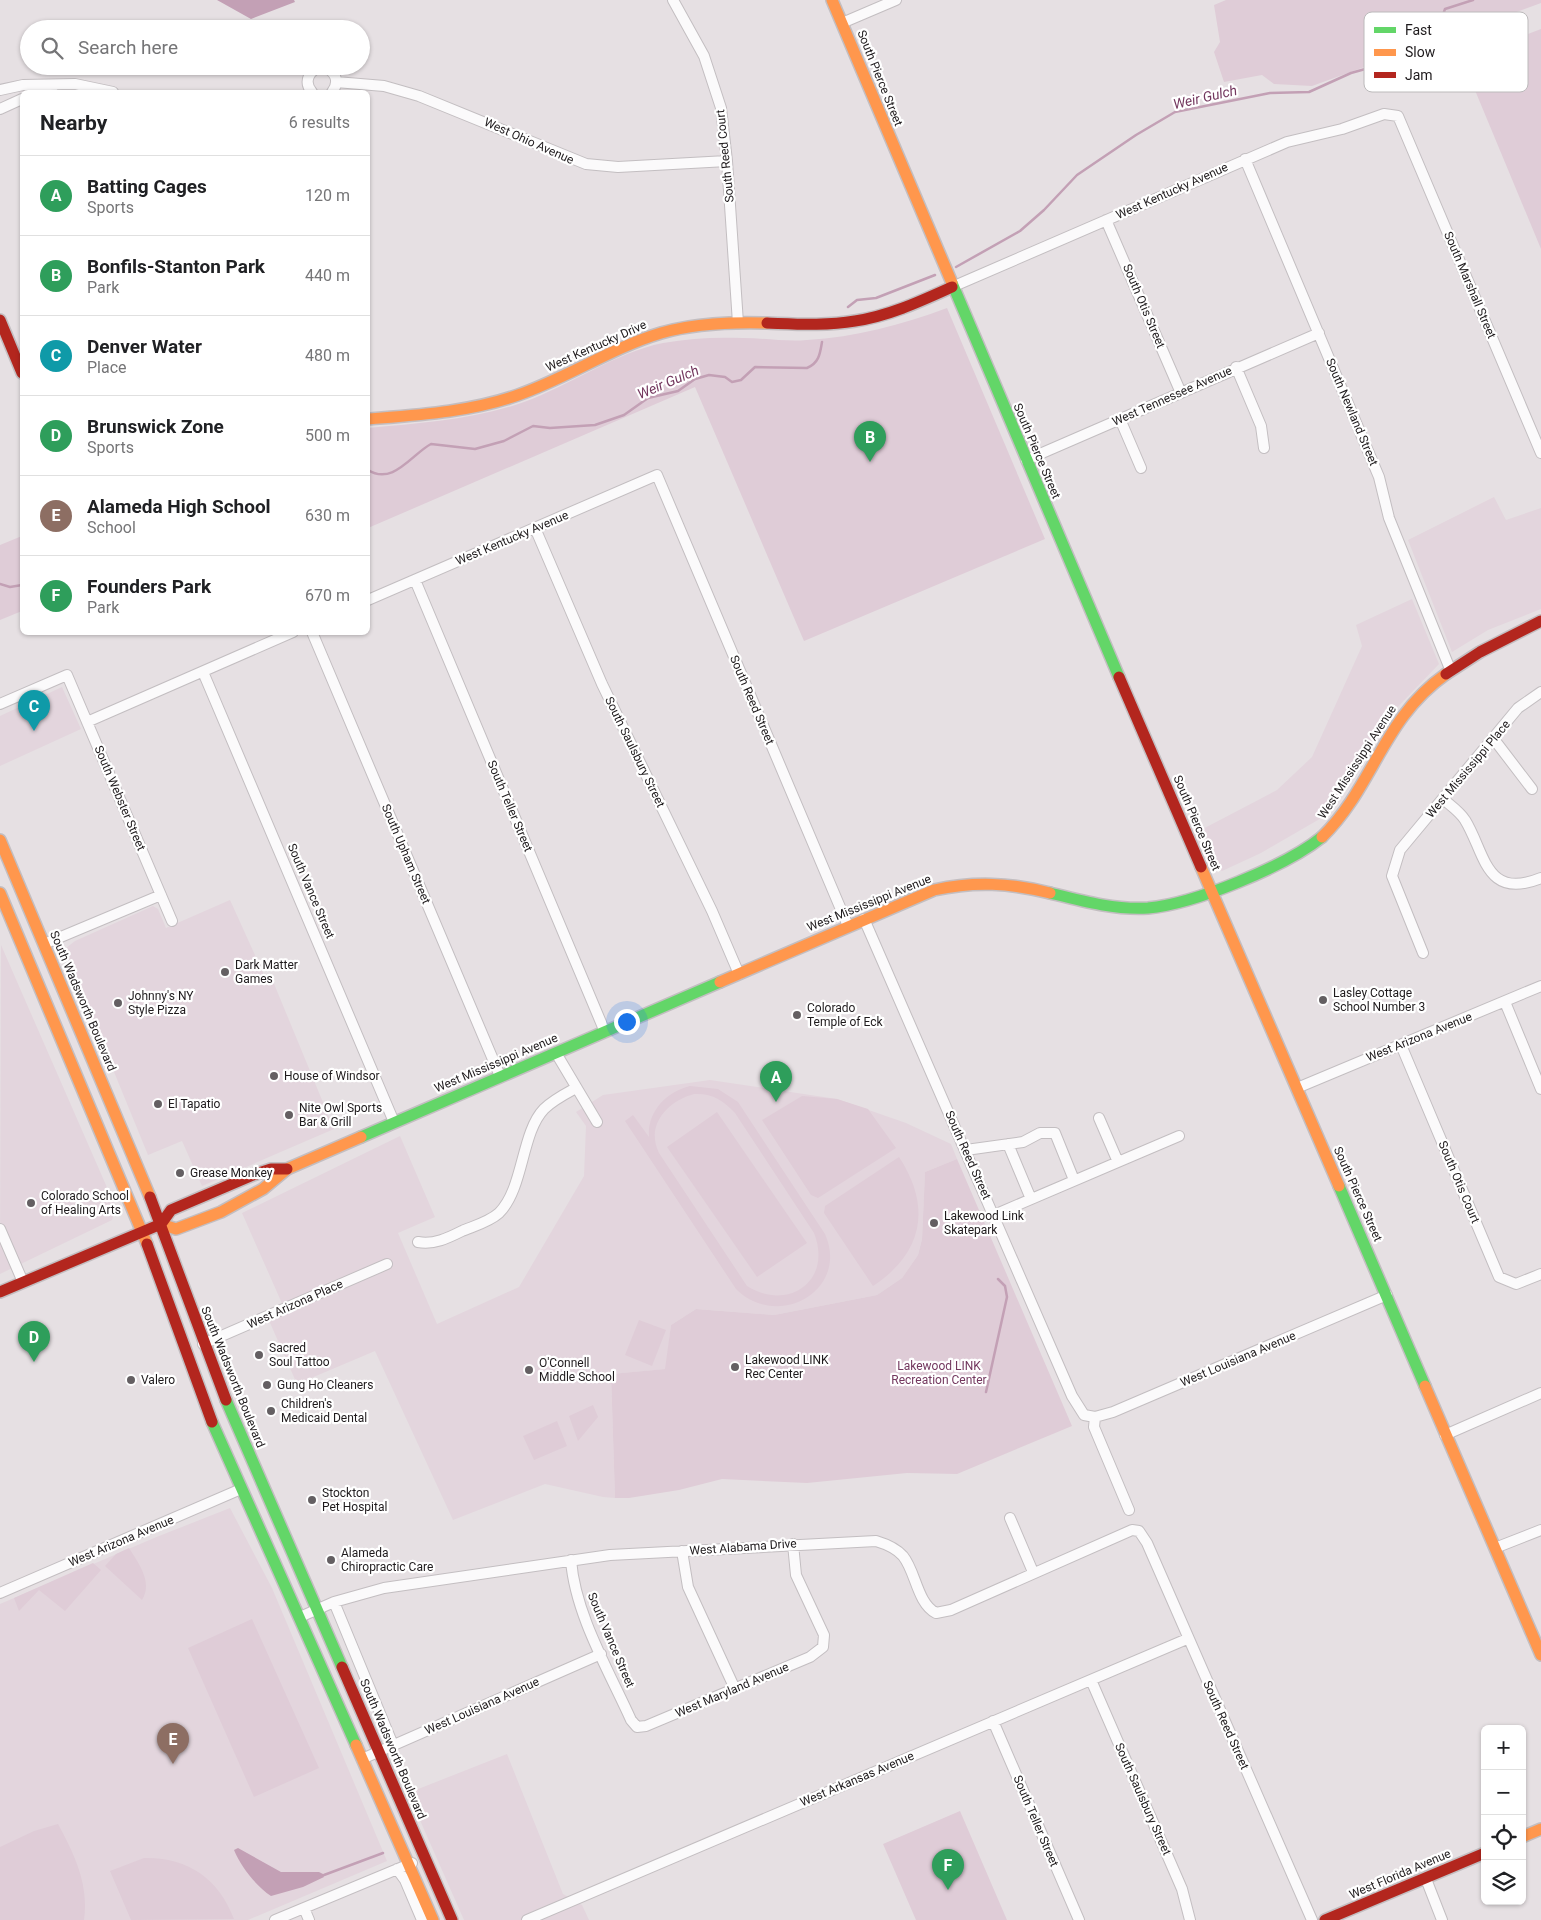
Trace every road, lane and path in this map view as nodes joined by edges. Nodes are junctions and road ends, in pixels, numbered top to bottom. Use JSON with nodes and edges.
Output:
{"nodes":[{"id":1,"x":673,"y":0,"type":"edge"},
{"id":2,"x":832,"y":0,"type":"edge"},
{"id":3,"x":896,"y":0,"type":"edge"},
{"id":4,"x":842,"y":23,"type":"junction"},
{"id":5,"x":309,"y":75,"type":"edge"},
{"id":6,"x":335,"y":75,"type":"edge"},
{"id":7,"x":336,"y":82,"type":"junction"},
{"id":8,"x":55,"y":86,"type":"junction"},
{"id":9,"x":0,"y":90,"type":"edge"},
{"id":10,"x":44,"y":90,"type":"edge"},
{"id":11,"x":104,"y":90,"type":"edge"},
{"id":12,"x":308,"y":90,"type":"edge"},
{"id":13,"x":333,"y":90,"type":"edge"},
{"id":14,"x":20,"y":100,"type":"edge"},
{"id":15,"x":0,"y":109,"type":"edge"},
{"id":16,"x":1398,"y":116,"type":"joint"},
{"id":17,"x":1245,"y":159,"type":"junction"},
{"id":18,"x":727,"y":161,"type":"junction"},
{"id":19,"x":1106,"y":220,"type":"junction"},
{"id":20,"x":952,"y":288,"type":"junction"},
{"id":21,"x":0,"y":320,"type":"edge"},
{"id":22,"x":738,"y":323,"type":"junction"},
{"id":23,"x":1319,"y":333,"type":"junction"},
{"id":24,"x":20,"y":368,"type":"edge"},
{"id":25,"x":1236,"y":368,"type":"junction"},
{"id":26,"x":1181,"y":393,"type":"junction"},
{"id":27,"x":370,"y":419,"type":"edge"},
{"id":28,"x":1120,"y":419,"type":"junction"},
{"id":29,"x":1264,"y":448,"type":"dead end"},
{"id":30,"x":1541,"y":453,"type":"edge"},
{"id":31,"x":1026,"y":460,"type":"junction"},
{"id":32,"x":1141,"y":468,"type":"dead end"},
{"id":33,"x":657,"y":475,"type":"joint"},
{"id":34,"x":535,"y":528,"type":"junction"},
{"id":35,"x":415,"y":580,"type":"junction"},
{"id":36,"x":370,"y":599,"type":"edge"},
{"id":37,"x":1541,"y":621,"type":"edge"},
{"id":38,"x":286,"y":635,"type":"edge"},
{"id":39,"x":313,"y":635,"type":"edge"},
{"id":40,"x":1450,"y":669,"type":"junction"},
{"id":41,"x":203,"y":672,"type":"junction"},
{"id":42,"x":1541,"y":692,"type":"edge"},
{"id":43,"x":0,"y":704,"type":"edge"},
{"id":44,"x":87,"y":722,"type":"junction"},
{"id":45,"x":1493,"y":738,"type":"junction"},
{"id":46,"x":1532,"y":789,"type":"dead end"},
{"id":47,"x":1443,"y":799,"type":"junction"},
{"id":48,"x":0,"y":840,"type":"edge"},
{"id":49,"x":1541,"y":878,"type":"edge"},
{"id":50,"x":1212,"y":892,"type":"junction"},
{"id":51,"x":0,"y":893,"type":"edge"},
{"id":52,"x":161,"y":894,"type":"junction"},
{"id":53,"x":864,"y":919,"type":"junction"},
{"id":54,"x":172,"y":921,"type":"dead end"},
{"id":55,"x":848,"y":926,"type":"junction"},
{"id":56,"x":44,"y":944,"type":"junction"},
{"id":57,"x":1423,"y":953,"type":"dead end"},
{"id":58,"x":739,"y":974,"type":"junction"},
{"id":59,"x":1541,"y":986,"type":"edge"},
{"id":60,"x":44,"y":999,"type":"junction"},
{"id":61,"x":1505,"y":1002,"type":"junction"},
{"id":62,"x":605,"y":1032,"type":"junction"},
{"id":63,"x":1402,"y":1045,"type":"junction"},
{"id":64,"x":556,"y":1053,"type":"junction"},
{"id":65,"x":98,"y":1070,"type":"junction"},
{"id":66,"x":500,"y":1076,"type":"junction"},
{"id":67,"x":576,"y":1088,"type":"junction"},
{"id":68,"x":1297,"y":1088,"type":"junction"},
{"id":69,"x":1541,"y":1089,"type":"edge"},
{"id":70,"x":1100,"y":1118,"type":"dead end"},
{"id":71,"x":394,"y":1122,"type":"junction"},
{"id":72,"x":598,"y":1122,"type":"dead end"},
{"id":73,"x":1179,"y":1136,"type":"dead end"},
{"id":74,"x":1008,"y":1144,"type":"junction"},
{"id":75,"x":966,"y":1150,"type":"junction"},
{"id":76,"x":1118,"y":1162,"type":"junction"},
{"id":77,"x":288,"y":1169,"type":"junction"},
{"id":78,"x":1074,"y":1180,"type":"junction"},
{"id":79,"x":1031,"y":1199,"type":"junction"},
{"id":80,"x":994,"y":1215,"type":"junction"},
{"id":81,"x":161,"y":1224,"type":"junction"},
{"id":82,"x":0,"y":1229,"type":"edge"},
{"id":83,"x":143,"y":1232,"type":"junction"},
{"id":84,"x":418,"y":1242,"type":"dead end"},
{"id":85,"x":387,"y":1264,"type":"dead end"},
{"id":86,"x":1541,"y":1274,"type":"edge"},
{"id":87,"x":23,"y":1282,"type":"junction"},
{"id":88,"x":0,"y":1292,"type":"edge"},
{"id":89,"x":1387,"y":1295,"type":"junction"},
{"id":90,"x":203,"y":1344,"type":"junction"},
{"id":91,"x":1541,"y":1393,"type":"edge"},
{"id":92,"x":1091,"y":1417,"type":"junction"},
{"id":93,"x":1445,"y":1435,"type":"junction"},
{"id":94,"x":241,"y":1489,"type":"junction"},
{"id":95,"x":1129,"y":1510,"type":"dead end"},
{"id":96,"x":1010,"y":1518,"type":"dead end"},
{"id":97,"x":1541,"y":1530,"type":"edge"},
{"id":98,"x":1139,"y":1531,"type":"joint"},
{"id":99,"x":285,"y":1537,"type":"junction"},
{"id":100,"x":793,"y":1544,"type":"junction"},
{"id":101,"x":1495,"y":1548,"type":"junction"},
{"id":102,"x":682,"y":1551,"type":"junction"},
{"id":103,"x":571,"y":1560,"type":"junction"},
{"id":104,"x":1033,"y":1572,"type":"junction"},
{"id":105,"x":0,"y":1593,"type":"edge"},
{"id":106,"x":334,"y":1602,"type":"junction"},
{"id":107,"x":317,"y":1610,"type":"junction"},
{"id":108,"x":300,"y":1618,"type":"junction"},
{"id":109,"x":1187,"y":1639,"type":"junction"},
{"id":110,"x":601,"y":1654,"type":"junction"},
{"id":111,"x":1541,"y":1655,"type":"edge"},
{"id":112,"x":1091,"y":1680,"type":"junction"},
{"id":113,"x":734,"y":1689,"type":"junction"},
{"id":114,"x":993,"y":1721,"type":"junction"},
{"id":115,"x":637,"y":1727,"type":"joint"},
{"id":116,"x":393,"y":1745,"type":"junction"},
{"id":117,"x":379,"y":1752,"type":"junction"},
{"id":118,"x":362,"y":1759,"type":"junction"},
{"id":119,"x":1541,"y":1829,"type":"edge"},
{"id":120,"x":1526,"y":1835,"type":"edge"},
{"id":121,"x":1481,"y":1855,"type":"edge"},
{"id":122,"x":424,"y":1858,"type":"junction"},
{"id":123,"x":409,"y":1864,"type":"junction"},
{"id":124,"x":397,"y":1869,"type":"junction"},
{"id":125,"x":1426,"y":1879,"type":"junction"},
{"id":126,"x":304,"y":1908,"type":"junction"},
{"id":127,"x":275,"y":1920,"type":"edge"},
{"id":128,"x":309,"y":1920,"type":"edge"},
{"id":129,"x":422,"y":1920,"type":"edge"},
{"id":130,"x":433,"y":1920,"type":"edge"},
{"id":131,"x":452,"y":1920,"type":"edge"},
{"id":132,"x":527,"y":1920,"type":"edge"},
{"id":133,"x":1079,"y":1920,"type":"edge"},
{"id":134,"x":1190,"y":1920,"type":"edge"},
{"id":135,"x":1312,"y":1920,"type":"edge"},
{"id":136,"x":1325,"y":1920,"type":"edge"},
{"id":137,"x":1442,"y":1920,"type":"edge"}],
"edges":[{"from":1,"to":18,"type":"street","name":"South Reed Court"},
{"from":2,"to":4,"type":"main road","name":"South Pierce Street"},
{"from":3,"to":4,"type":"street"},
{"from":4,"to":20,"type":"main road","name":"South Pierce Street"},
{"from":5,"to":12,"type":"street"},
{"from":6,"to":7,"type":"street"},
{"from":7,"to":13,"type":"street"},
{"from":7,"to":18,"type":"street","name":"West Ohio Avenue"},
{"from":8,"to":9,"type":"street"},
{"from":8,"to":10,"type":"street"},
{"from":8,"to":11,"type":"street"},
{"from":14,"to":15,"type":"street"},
{"from":16,"to":17,"type":"street","name":"West Kentucky Avenue"},
{"from":16,"to":30,"type":"street","name":"South Marshall Street"},
{"from":17,"to":19,"type":"street","name":"West Kentucky Avenue"},
{"from":17,"to":23,"type":"street","name":"South Newland Street"},
{"from":18,"to":22,"type":"street","name":"South Reed Court"},
{"from":19,"to":20,"type":"street","name":"West Kentucky Avenue"},
{"from":19,"to":26,"type":"street","name":"South Otis Street"},
{"from":20,"to":22,"type":"main road","name":"West Kentucky Drive"},
{"from":20,"to":31,"type":"main road","name":"South Pierce Street"},
{"from":21,"to":24,"type":"main road"},
{"from":22,"to":27,"type":"main road","name":"West Kentucky Drive"},
{"from":23,"to":25,"type":"street","name":"West Tennessee Avenue"},
{"from":23,"to":40,"type":"street","name":"South Newland Street"},
{"from":25,"to":26,"type":"street","name":"West Tennessee Avenue"},
{"from":25,"to":29,"type":"street"},
{"from":26,"to":28,"type":"street","name":"West Tennessee Avenue"},
{"from":28,"to":31,"type":"street","name":"West Tennessee Avenue"},
{"from":28,"to":32,"type":"street"},
{"from":31,"to":50,"type":"main road","name":"South Pierce Street"},
{"from":33,"to":34,"type":"street","name":"West Kentucky Avenue"},
{"from":33,"to":55,"type":"street","name":"South Reed Street"},
{"from":34,"to":35,"type":"street","name":"West Kentucky Avenue"},
{"from":34,"to":58,"type":"street","name":"South Saulsbury Street"},
{"from":35,"to":36,"type":"street","name":"West Kentucky Avenue"},
{"from":35,"to":62,"type":"street","name":"South Teller Street"},
{"from":37,"to":40,"type":"main road","name":"West Mississippi Avenue"},
{"from":38,"to":41,"type":"street"},
{"from":39,"to":66,"type":"street","name":"South Upham Street"},
{"from":40,"to":50,"type":"main road","name":"West Mississippi Avenue"},
{"from":41,"to":44,"type":"street"},
{"from":41,"to":71,"type":"street","name":"South Vance Street"},
{"from":42,"to":45,"type":"street","name":"West Mississippi Place"},
{"from":43,"to":44,"type":"street","name":"South Webster Street"},
{"from":44,"to":52,"type":"street","name":"South Webster Street"},
{"from":45,"to":46,"type":"street"},
{"from":45,"to":47,"type":"street","name":"West Mississippi Place"},
{"from":47,"to":49,"type":"street"},
{"from":47,"to":57,"type":"street","name":"West Mississippi Place"},
{"from":48,"to":56,"type":"main road","name":"South Wadsworth Boulevard"},
{"from":50,"to":53,"type":"main road","name":"West Mississippi Avenue"},
{"from":50,"to":68,"type":"main road","name":"South Pierce Street"},
{"from":51,"to":60,"type":"main road"},
{"from":52,"to":54,"type":"street","name":"South Webster Street"},
{"from":52,"to":56,"type":"street"},
{"from":53,"to":55,"type":"main road","name":"West Mississippi Avenue"},
{"from":53,"to":75,"type":"street","name":"South Reed Street"},
{"from":55,"to":58,"type":"main road","name":"West Mississippi Avenue"},
{"from":56,"to":65,"type":"main road","name":"South Wadsworth Boulevard"},
{"from":58,"to":62,"type":"main road","name":"West Mississippi Avenue"},
{"from":59,"to":61,"type":"street","name":"West Arizona Avenue"},
{"from":60,"to":65,"type":"main road"},
{"from":60,"to":83,"type":"main road"},
{"from":61,"to":63,"type":"street","name":"West Arizona Avenue"},
{"from":61,"to":69,"type":"street"},
{"from":62,"to":64,"type":"main road","name":"West Mississippi Avenue"},
{"from":63,"to":68,"type":"street","name":"West Arizona Avenue"},
{"from":63,"to":86,"type":"street","name":"South Otis Court"},
{"from":64,"to":66,"type":"main road","name":"West Mississippi Avenue"},
{"from":64,"to":67,"type":"street"},
{"from":65,"to":81,"type":"main road","name":"South Wadsworth Boulevard"},
{"from":66,"to":71,"type":"main road","name":"West Mississippi Avenue"},
{"from":67,"to":72,"type":"street"},
{"from":67,"to":84,"type":"street"},
{"from":68,"to":89,"type":"main road","name":"South Pierce Street"},
{"from":70,"to":76,"type":"street"},
{"from":71,"to":77,"type":"main road","name":"West Mississippi Avenue"},
{"from":73,"to":76,"type":"street"},
{"from":74,"to":75,"type":"street"},
{"from":74,"to":78,"type":"street"},
{"from":74,"to":79,"type":"street"},
{"from":75,"to":80,"type":"street","name":"South Reed Street"},
{"from":76,"to":78,"type":"street"},
{"from":77,"to":81,"type":"main road","name":"West Mississippi Avenue"},
{"from":77,"to":81,"type":"main road","name":"West Mississippi Avenue"},
{"from":78,"to":79,"type":"street"},
{"from":79,"to":80,"type":"street"},
{"from":80,"to":92,"type":"street","name":"South Reed Street"},
{"from":81,"to":83,"type":"main road","name":"West Mississippi Avenue"},
{"from":81,"to":90,"type":"main road","name":"South Wadsworth Boulevard"},
{"from":82,"to":87,"type":"street"},
{"from":83,"to":87,"type":"main road","name":"West Mississippi Avenue"},
{"from":83,"to":94,"type":"main road"},
{"from":85,"to":90,"type":"street","name":"West Arizona Place"},
{"from":87,"to":88,"type":"main road","name":"West Mississippi Avenue"},
{"from":89,"to":92,"type":"street","name":"West Louisiana Avenue"},
{"from":89,"to":93,"type":"main road","name":"South Pierce Street"},
{"from":90,"to":99,"type":"main road","name":"South Wadsworth Boulevard"},
{"from":91,"to":93,"type":"street"},
{"from":92,"to":95,"type":"street","name":"South Reed Street"},
{"from":93,"to":101,"type":"main road","name":"South Pierce Street"},
{"from":94,"to":99,"type":"main road"},
{"from":94,"to":105,"type":"street","name":"West Arizona Avenue"},
{"from":94,"to":108,"type":"main road"},
{"from":96,"to":104,"type":"street"},
{"from":97,"to":101,"type":"street"},
{"from":98,"to":104,"type":"street","name":"West Alabama Drive"},
{"from":98,"to":109,"type":"street","name":"South Reed Street"},
{"from":99,"to":107,"type":"main road","name":"South Wadsworth Boulevard"},
{"from":100,"to":102,"type":"street","name":"West Alabama Drive"},
{"from":100,"to":104,"type":"street","name":"West Alabama Drive"},
{"from":100,"to":113,"type":"street","name":"West Maryland Avenue"},
{"from":101,"to":111,"type":"main road","name":"South Pierce Street"},
{"from":102,"to":103,"type":"street","name":"West Alabama Drive"},
{"from":102,"to":113,"type":"street"},
{"from":103,"to":106,"type":"street","name":"West Alabama Drive"},
{"from":103,"to":110,"type":"street","name":"South Vance Street"},
{"from":106,"to":107,"type":"street","name":"West Alabama Drive"},
{"from":106,"to":116,"type":"street","name":"South Wadsworth Boulevard"},
{"from":107,"to":108,"type":"street","name":"West Alabama Drive"},
{"from":107,"to":117,"type":"main road","name":"South Wadsworth Boulevard"},
{"from":108,"to":118,"type":"main road"},
{"from":109,"to":112,"type":"street","name":"West Arkansas Avenue"},
{"from":109,"to":135,"type":"street","name":"South Reed Street"},
{"from":110,"to":115,"type":"street","name":"South Vance Street"},
{"from":110,"to":116,"type":"street","name":"West Louisiana Avenue"},
{"from":112,"to":114,"type":"street","name":"West Arkansas Avenue"},
{"from":112,"to":134,"type":"street","name":"South Saulsbury Street"},
{"from":113,"to":115,"type":"street","name":"West Maryland Avenue"},
{"from":114,"to":132,"type":"street","name":"West Arkansas Avenue"},
{"from":114,"to":133,"type":"street","name":"South Teller Street"},
{"from":116,"to":117,"type":"street","name":"West Louisiana Avenue"},
{"from":117,"to":118,"type":"street","name":"West Louisiana Avenue"},
{"from":117,"to":122,"type":"main road","name":"South Wadsworth Boulevard"},
{"from":118,"to":123,"type":"main road"},
{"from":119,"to":120,"type":"main road"},
{"from":121,"to":125,"type":"main road","name":"West Florida Avenue"},
{"from":122,"to":123,"type":"street"},
{"from":122,"to":131,"type":"main road","name":"South Wadsworth Boulevard"},
{"from":123,"to":124,"type":"street"},
{"from":123,"to":130,"type":"main road"},
{"from":124,"to":126,"type":"street"},
{"from":124,"to":129,"type":"street"},
{"from":125,"to":136,"type":"main road","name":"West Florida Avenue"},
{"from":125,"to":137,"type":"street"},
{"from":126,"to":127,"type":"street"},
{"from":126,"to":128,"type":"street"}]}
